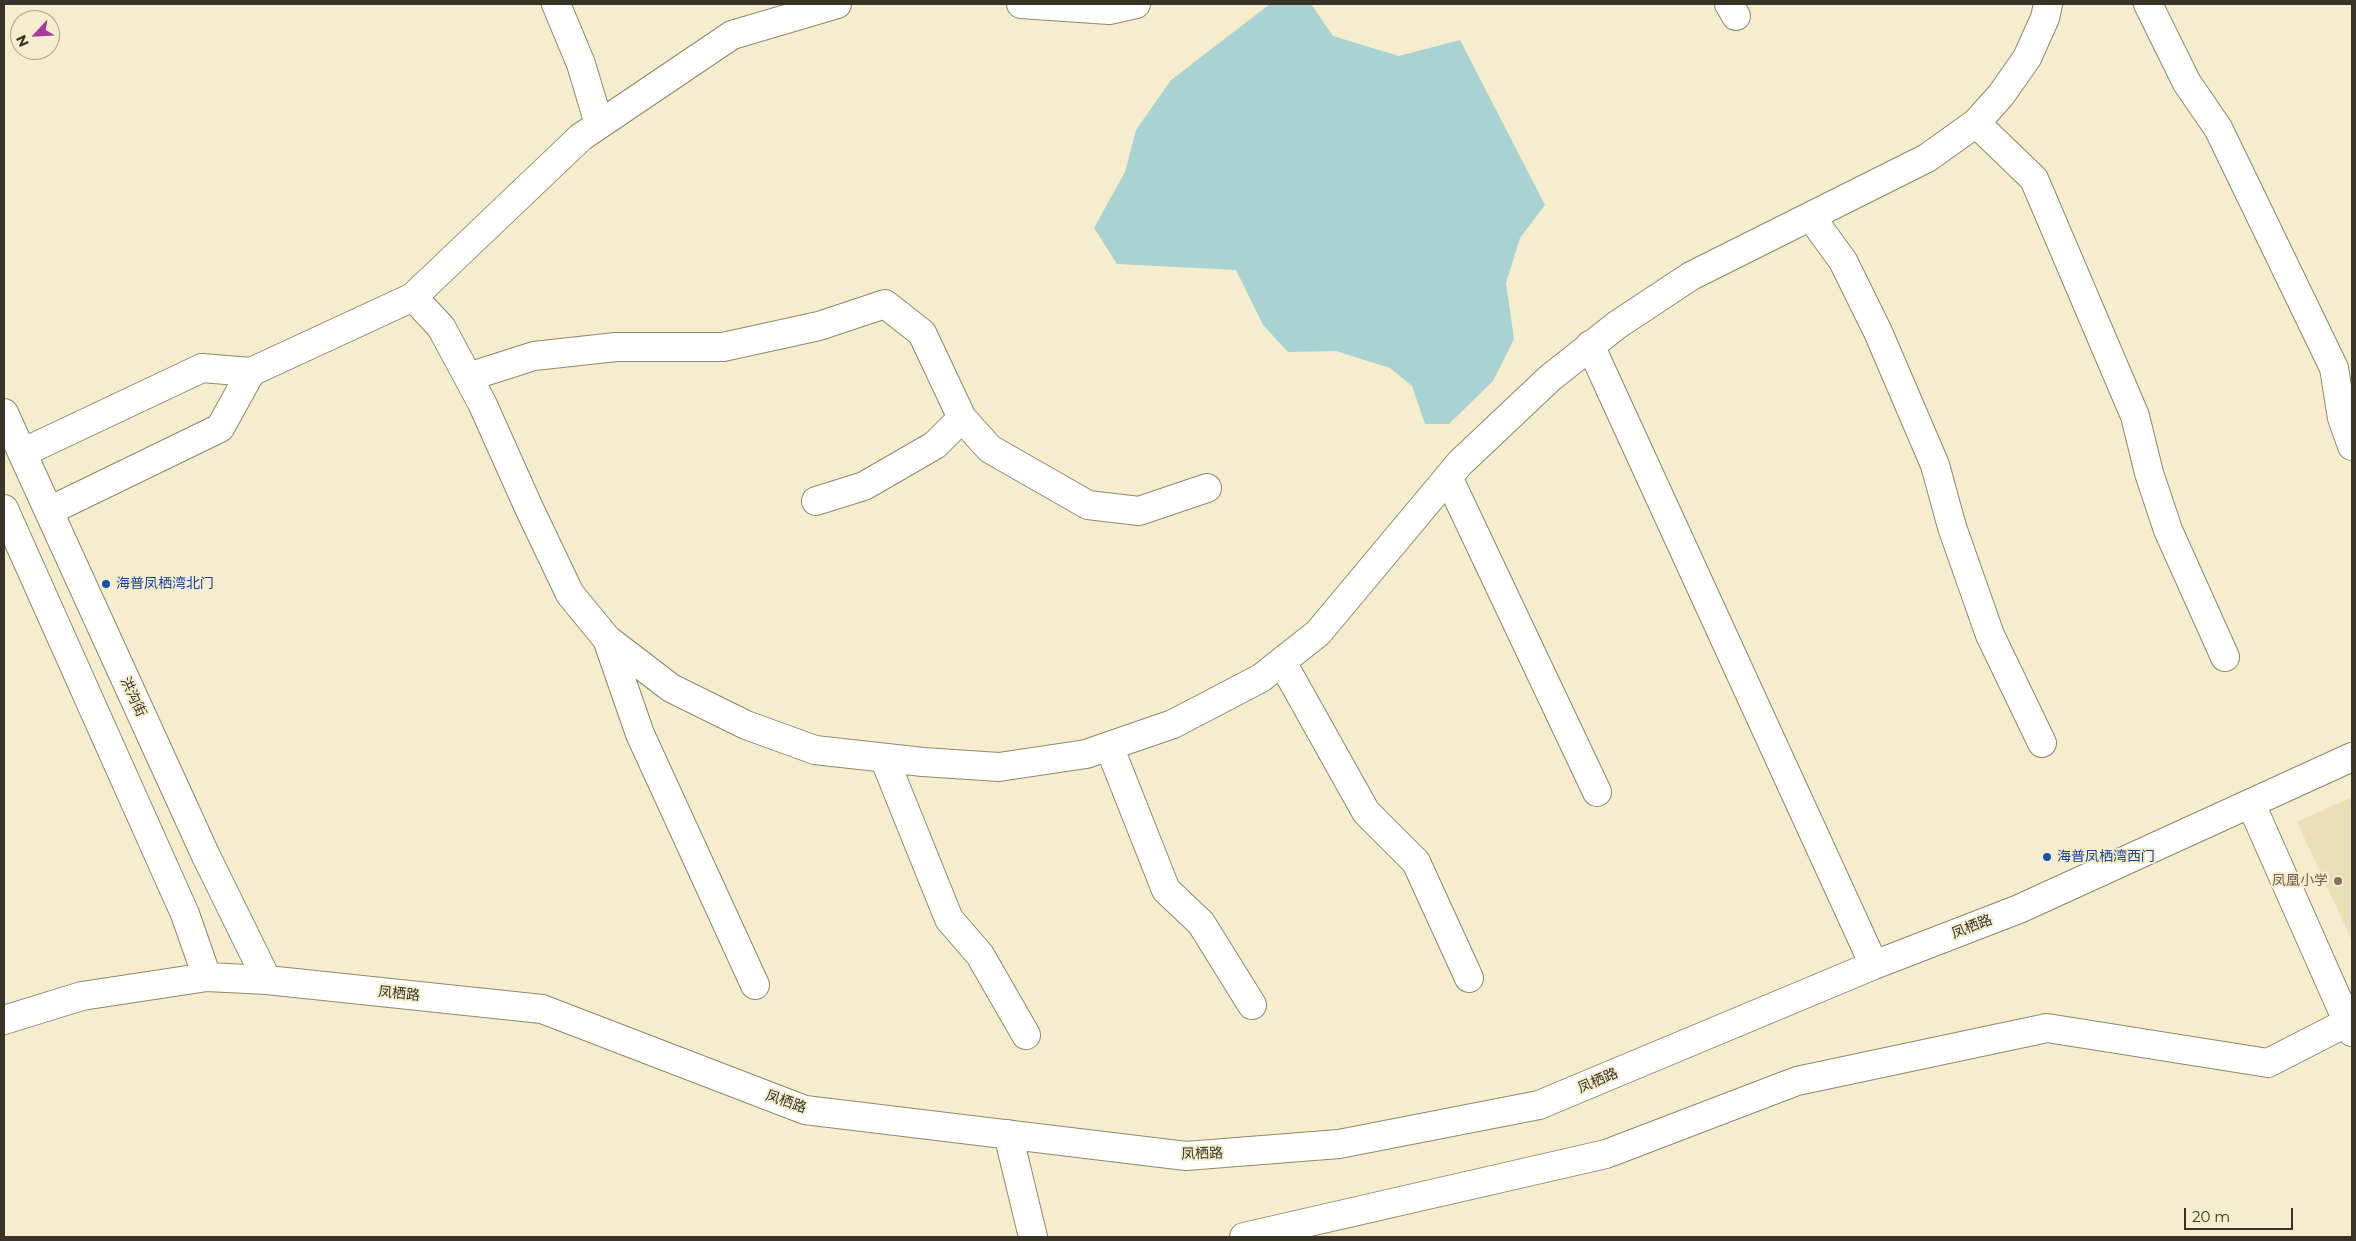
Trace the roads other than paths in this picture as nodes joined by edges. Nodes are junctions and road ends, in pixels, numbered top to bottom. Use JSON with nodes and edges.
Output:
{"nodes":[{"id":1,"x":556,"y":4,"type":"edge"},
{"id":2,"x":837,"y":4,"type":"edge"},
{"id":3,"x":1020,"y":4,"type":"edge"},
{"id":4,"x":1136,"y":4,"type":"edge"},
{"id":5,"x":2048,"y":4,"type":"edge"},
{"id":6,"x":2148,"y":4,"type":"edge"},
{"id":7,"x":787,"y":11,"type":"edge"},
{"id":8,"x":1976,"y":123,"type":"junction"},
{"id":9,"x":599,"y":124,"type":"junction"},
{"id":10,"x":1811,"y":217,"type":"junction"},
{"id":11,"x":413,"y":298,"type":"junction"},
{"id":12,"x":1590,"y":346,"type":"junction"},
{"id":13,"x":251,"y":372,"type":"junction"},
{"id":14,"x":468,"y":377,"type":"junction"},
{"id":15,"x":4,"y":413,"type":"edge"},
{"id":16,"x":962,"y":418,"type":"junction"},
{"id":17,"x":2352,"y":446,"type":"edge"},
{"id":18,"x":22,"y":453,"type":"junction"},
{"id":19,"x":1448,"y":477,"type":"junction"},
{"id":20,"x":1207,"y":488,"type":"dead end"},
{"id":21,"x":816,"y":501,"type":"dead end"},
{"id":22,"x":4,"y":509,"type":"edge"},
{"id":23,"x":49,"y":511,"type":"junction"},
{"id":24,"x":607,"y":639,"type":"junction"},
{"id":25,"x":2225,"y":657,"type":"dead end"},
{"id":26,"x":1282,"y":662,"type":"junction"},
{"id":27,"x":2042,"y":743,"type":"dead end"},
{"id":28,"x":1109,"y":746,"type":"junction"},
{"id":29,"x":2352,"y":757,"type":"edge"},
{"id":30,"x":884,"y":758,"type":"junction"},
{"id":31,"x":1597,"y":792,"type":"dead end"},
{"id":32,"x":2252,"y":804,"type":"junction"},
{"id":33,"x":1874,"y":965,"type":"junction"},
{"id":34,"x":207,"y":977,"type":"junction"},
{"id":35,"x":1469,"y":978,"type":"dead end"},
{"id":36,"x":267,"y":980,"type":"junction"},
{"id":37,"x":755,"y":985,"type":"dead end"},
{"id":38,"x":1252,"y":1005,"type":"dead end"},
{"id":39,"x":4,"y":1020,"type":"edge"},
{"id":40,"x":2350,"y":1027,"type":"edge"},
{"id":41,"x":1026,"y":1035,"type":"dead end"},
{"id":42,"x":1008,"y":1134,"type":"junction"},
{"id":43,"x":1033,"y":1237,"type":"edge"},
{"id":44,"x":1244,"y":1237,"type":"edge"}],
"edges":[{"from":1,"to":9,"type":"street"},
{"from":2,"to":7,"type":"street"},
{"from":3,"to":4,"type":"street"},
{"from":5,"to":8,"type":"street"},
{"from":6,"to":17,"type":"street"},
{"from":7,"to":9,"type":"street"},
{"from":8,"to":10,"type":"street"},
{"from":8,"to":25,"type":"street"},
{"from":9,"to":11,"type":"street"},
{"from":10,"to":12,"type":"street"},
{"from":10,"to":27,"type":"street"},
{"from":11,"to":13,"type":"street"},
{"from":11,"to":14,"type":"street"},
{"from":12,"to":19,"type":"street"},
{"from":12,"to":33,"type":"street"},
{"from":13,"to":18,"type":"street"},
{"from":13,"to":23,"type":"street"},
{"from":14,"to":16,"type":"street"},
{"from":14,"to":24,"type":"street"},
{"from":15,"to":18,"type":"street","name":"洪沟街"},
{"from":16,"to":20,"type":"street"},
{"from":16,"to":21,"type":"street"},
{"from":18,"to":23,"type":"street","name":"洪沟街"},
{"from":19,"to":26,"type":"street"},
{"from":19,"to":31,"type":"street"},
{"from":22,"to":34,"type":"street"},
{"from":23,"to":36,"type":"street","name":"洪沟街"},
{"from":24,"to":30,"type":"street"},
{"from":24,"to":37,"type":"street"},
{"from":26,"to":28,"type":"street"},
{"from":26,"to":35,"type":"street"},
{"from":28,"to":30,"type":"street"},
{"from":28,"to":38,"type":"street"},
{"from":29,"to":32,"type":"street","name":"凤栖路"},
{"from":30,"to":41,"type":"street"},
{"from":32,"to":33,"type":"street","name":"凤栖路"},
{"from":32,"to":40,"type":"street"},
{"from":33,"to":42,"type":"street","name":"凤栖路"},
{"from":34,"to":36,"type":"street","name":"凤栖路"},
{"from":34,"to":39,"type":"street","name":"凤栖路"},
{"from":36,"to":42,"type":"street","name":"凤栖路"},
{"from":40,"to":44,"type":"street"},
{"from":42,"to":43,"type":"street"}]}
